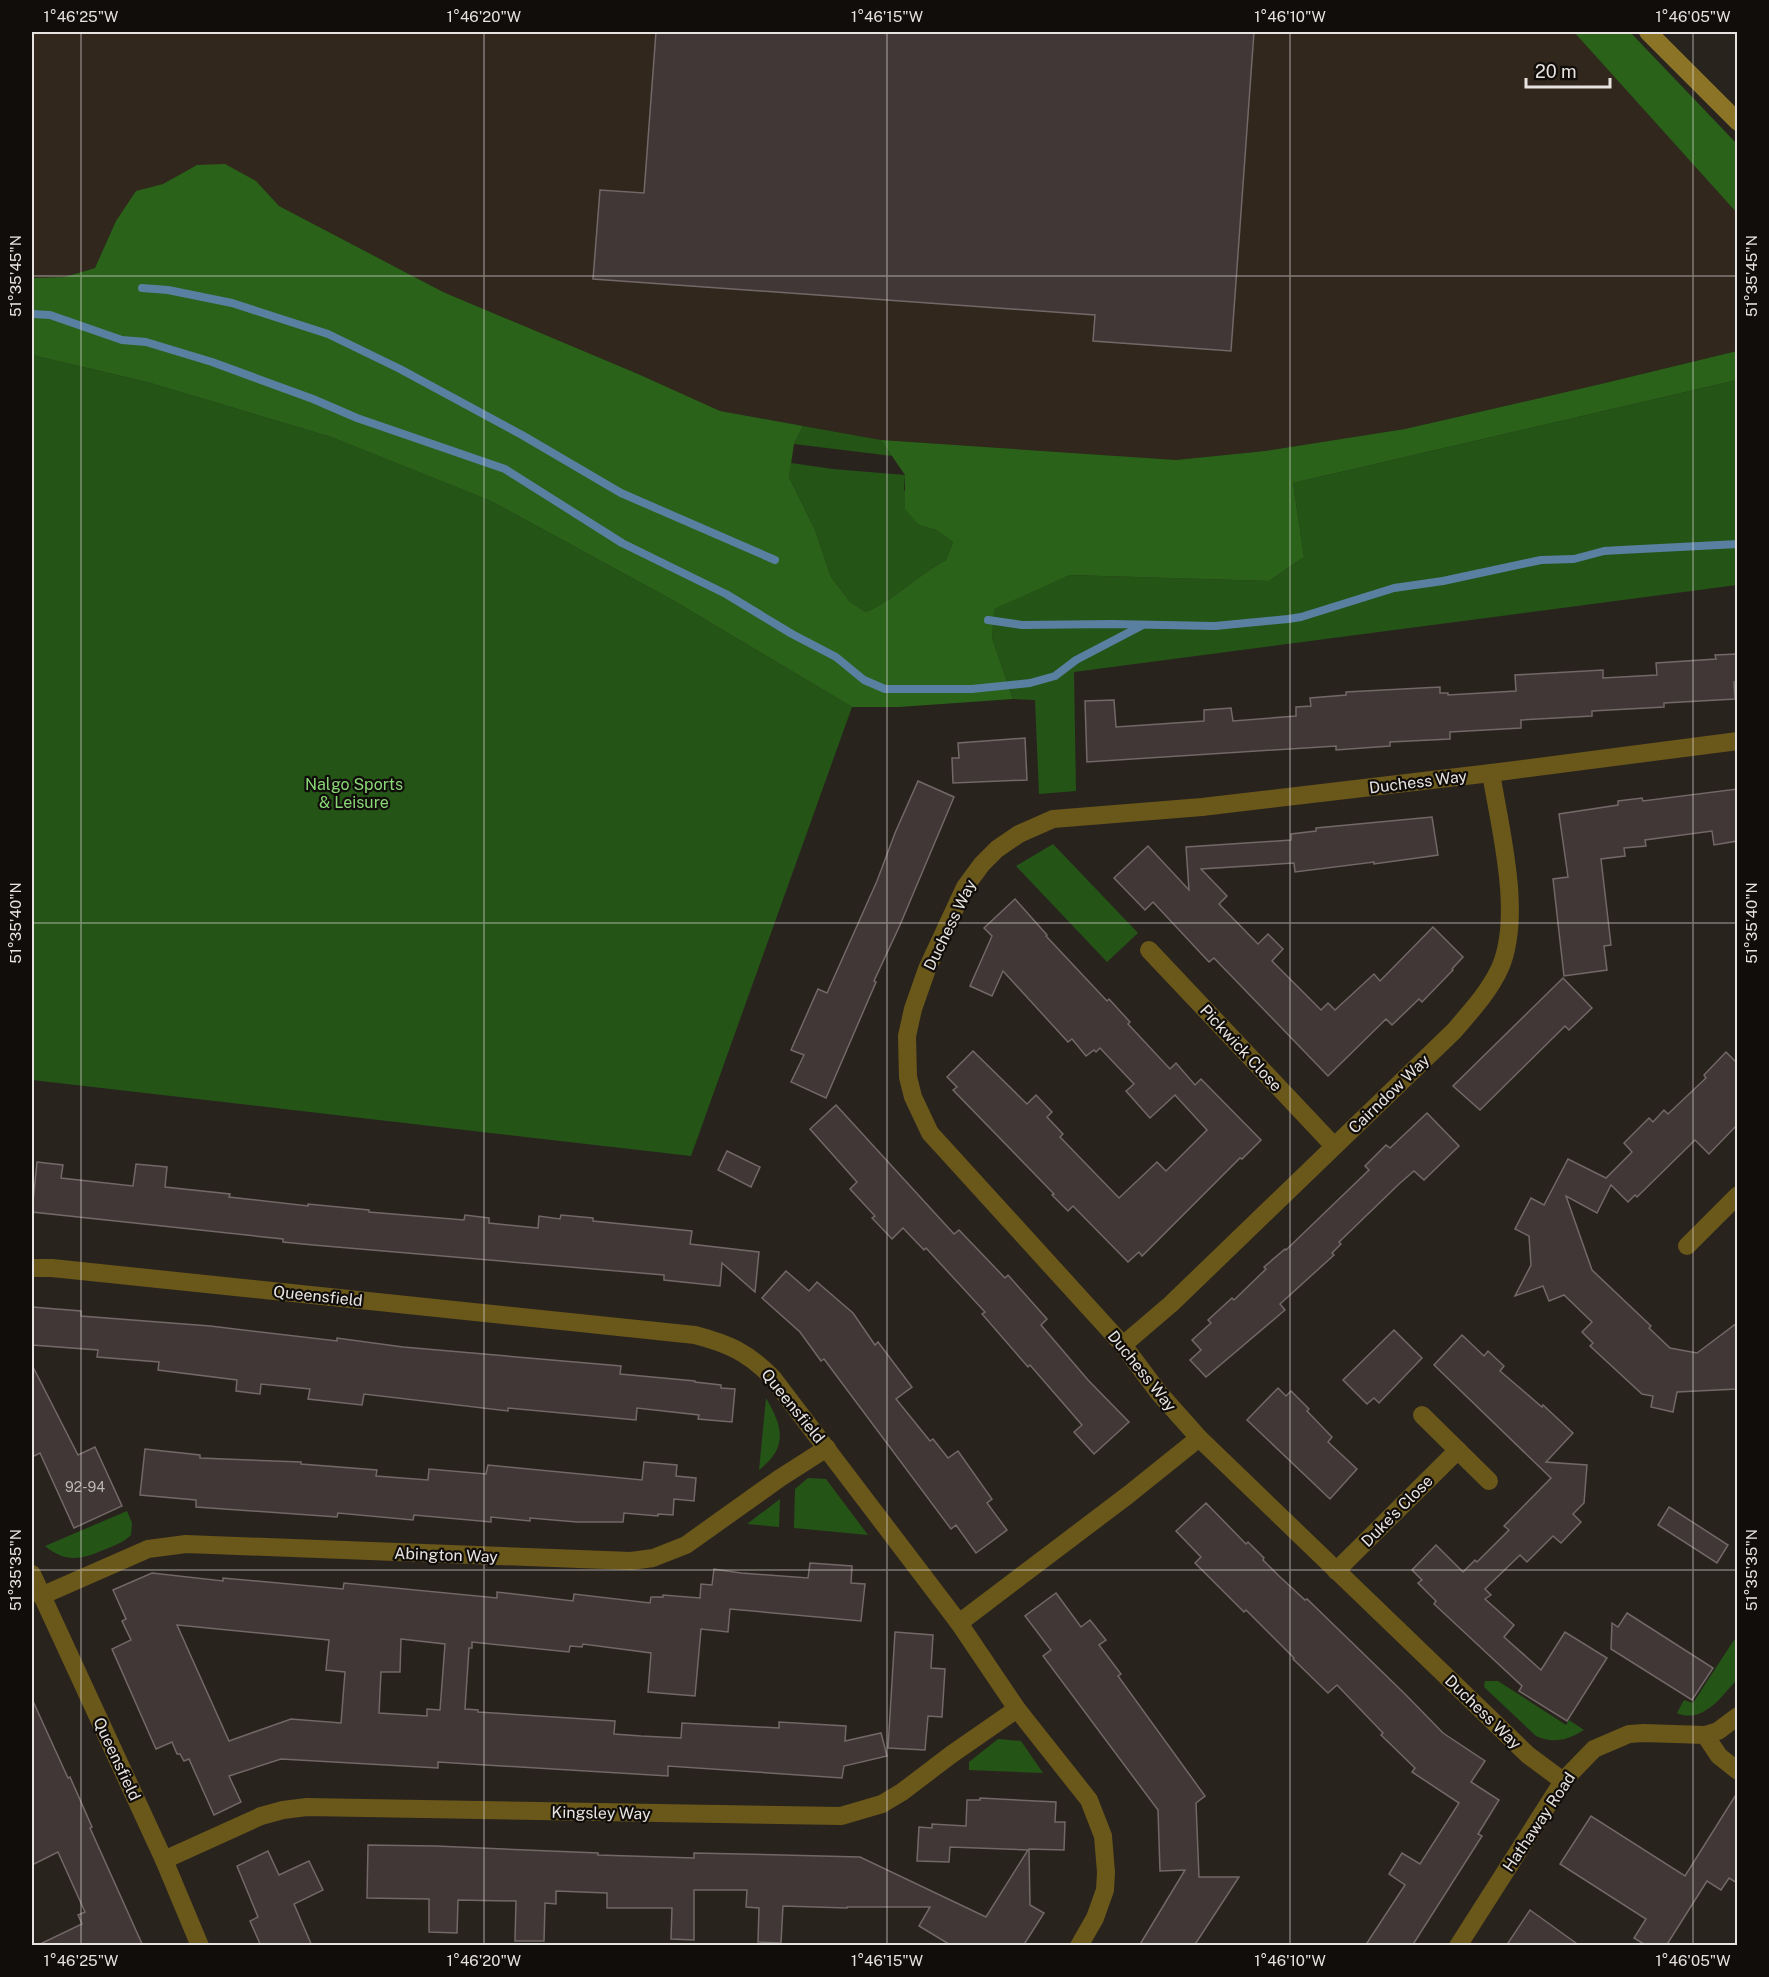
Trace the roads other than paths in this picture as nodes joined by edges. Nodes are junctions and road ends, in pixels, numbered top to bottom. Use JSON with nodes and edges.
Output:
{"nodes":[{"id":1,"x":1648,"y":32,"type":"edge"},
{"id":2,"x":1737,"y":122,"type":"edge"},
{"id":3,"x":1737,"y":741,"type":"edge"},
{"id":4,"x":1491,"y":773,"type":"junction"},
{"id":5,"x":1149,"y":950,"type":"dead end"},
{"id":6,"x":1334,"y":1146,"type":"junction"},
{"id":7,"x":1737,"y":1195,"type":"edge"},
{"id":8,"x":1687,"y":1246,"type":"dead end"},
{"id":9,"x":32,"y":1268,"type":"edge"},
{"id":10,"x":1123,"y":1345,"type":"junction"},
{"id":11,"x":1422,"y":1415,"type":"dead end"},
{"id":12,"x":1199,"y":1438,"type":"junction"},
{"id":13,"x":827,"y":1448,"type":"junction"},
{"id":14,"x":1458,"y":1450,"type":"junction"},
{"id":15,"x":1489,"y":1481,"type":"dead end"},
{"id":16,"x":1336,"y":1571,"type":"junction"},
{"id":17,"x":32,"y":1574,"type":"edge"},
{"id":18,"x":41,"y":1596,"type":"junction"},
{"id":19,"x":959,"y":1623,"type":"junction"},
{"id":20,"x":1017,"y":1709,"type":"junction"},
{"id":21,"x":1737,"y":1716,"type":"edge"},
{"id":22,"x":1705,"y":1735,"type":"junction"},
{"id":23,"x":1737,"y":1771,"type":"edge"},
{"id":24,"x":1563,"y":1781,"type":"junction"},
{"id":25,"x":164,"y":1860,"type":"junction"},
{"id":26,"x":200,"y":1946,"type":"edge"},
{"id":27,"x":1079,"y":1946,"type":"edge"},
{"id":28,"x":1458,"y":1946,"type":"edge"}],
"edges":[{"from":1,"to":2,"type":"main road"},
{"from":3,"to":4,"type":"street","name":"Duchess Way"},
{"from":4,"to":6,"type":"street","name":"Cairndow Way"},
{"from":4,"to":10,"type":"street","name":"Duchess Way"},
{"from":5,"to":6,"type":"street","name":"Pickwick Close"},
{"from":6,"to":10,"type":"street","name":"Cairndow Way"},
{"from":7,"to":8,"type":"street"},
{"from":9,"to":13,"type":"street","name":"Queensfield"},
{"from":10,"to":12,"type":"street","name":"Duchess Way"},
{"from":11,"to":14,"type":"street"},
{"from":12,"to":16,"type":"street","name":"Duchess Way"},
{"from":12,"to":19,"type":"street"},
{"from":13,"to":18,"type":"street","name":"Abington Way"},
{"from":13,"to":19,"type":"street","name":"Queensfield"},
{"from":14,"to":15,"type":"street"},
{"from":14,"to":16,"type":"street","name":"Duke's Close"},
{"from":16,"to":24,"type":"street","name":"Duchess Way"},
{"from":17,"to":18,"type":"street","name":"Queensfield"},
{"from":18,"to":25,"type":"street","name":"Queensfield"},
{"from":19,"to":20,"type":"street","name":"Queensfield"},
{"from":20,"to":25,"type":"street","name":"Kingsley Way"},
{"from":20,"to":27,"type":"street","name":"Queensfield"},
{"from":21,"to":22,"type":"street"},
{"from":22,"to":23,"type":"street"},
{"from":22,"to":24,"type":"street","name":"Hathaway Road"},
{"from":24,"to":28,"type":"street","name":"Hathaway Road"},
{"from":25,"to":26,"type":"street","name":"Queensfield"}]}
